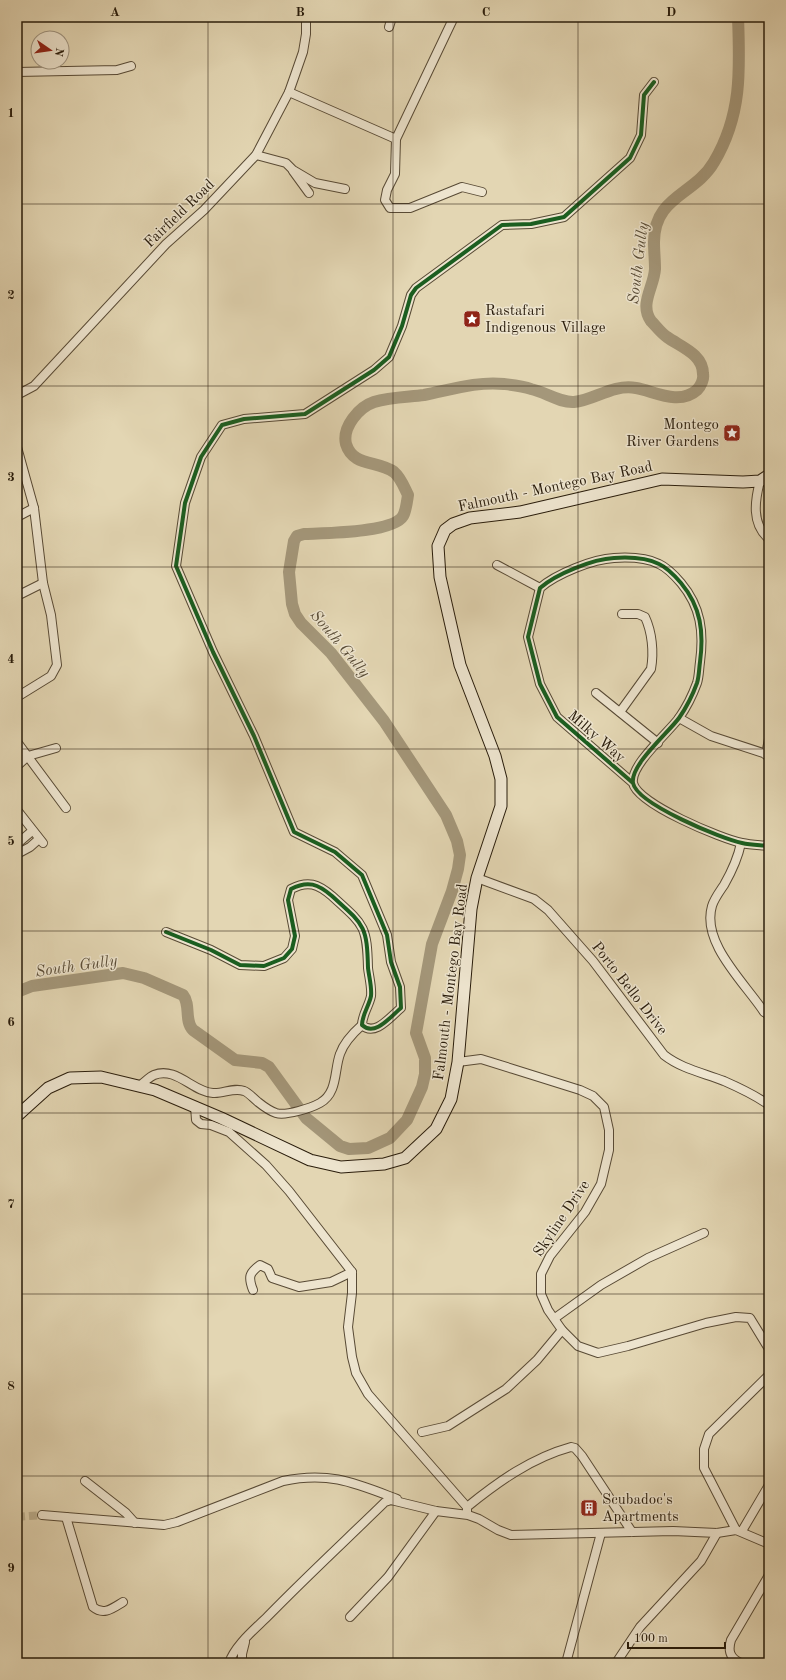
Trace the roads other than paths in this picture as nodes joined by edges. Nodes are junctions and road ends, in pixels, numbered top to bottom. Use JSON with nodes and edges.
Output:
{"nodes":[{"id":1,"x":306,"y":17,"type":"edge"},
{"id":2,"x":392,"y":17,"type":"edge"},
{"id":3,"x":454,"y":17,"type":"edge"},
{"id":4,"x":389,"y":26,"type":"dead end"},
{"id":5,"x":131,"y":66,"type":"dead end"},
{"id":6,"x":17,"y":72,"type":"edge"},
{"id":7,"x":654,"y":82,"type":"dead end"},
{"id":8,"x":289,"y":92,"type":"junction"},
{"id":9,"x":396,"y":139,"type":"junction"},
{"id":10,"x":256,"y":155,"type":"junction"},
{"id":11,"x":293,"y":170,"type":"junction"},
{"id":12,"x":345,"y":190,"type":"dead end"},
{"id":13,"x":482,"y":192,"type":"dead end"},
{"id":14,"x":309,"y":193,"type":"dead end"},
{"id":15,"x":17,"y":395,"type":"edge"},
{"id":16,"x":17,"y":447,"type":"edge"},
{"id":17,"x":765,"y":478,"type":"edge"},
{"id":18,"x":34,"y":508,"type":"junction"},
{"id":19,"x":17,"y":517,"type":"edge"},
{"id":20,"x":769,"y":539,"type":"edge"},
{"id":21,"x":497,"y":565,"type":"dead end"},
{"id":22,"x":43,"y":583,"type":"junction"},
{"id":23,"x":540,"y":588,"type":"junction"},
{"id":24,"x":17,"y":596,"type":"edge"},
{"id":25,"x":622,"y":614,"type":"dead end"},
{"id":26,"x":596,"y":693,"type":"dead end"},
{"id":27,"x":17,"y":697,"type":"edge"},
{"id":28,"x":620,"y":712,"type":"junction"},
{"id":29,"x":679,"y":718,"type":"junction"},
{"id":30,"x":769,"y":740,"type":"edge"},
{"id":31,"x":17,"y":742,"type":"edge"},
{"id":32,"x":658,"y":742,"type":"junction"},
{"id":33,"x":56,"y":748,"type":"dead end"},
{"id":34,"x":767,"y":755,"type":"edge"},
{"id":35,"x":28,"y":756,"type":"junction"},
{"id":36,"x":17,"y":766,"type":"edge"},
{"id":37,"x":633,"y":783,"type":"junction"},
{"id":38,"x":66,"y":808,"type":"dead end"},
{"id":39,"x":17,"y":810,"type":"edge"},
{"id":40,"x":32,"y":831,"type":"junction"},
{"id":41,"x":741,"y":843,"type":"junction"},
{"id":42,"x":17,"y":844,"type":"edge"},
{"id":43,"x":769,"y":846,"type":"edge"},
{"id":44,"x":17,"y":854,"type":"edge"},
{"id":45,"x":477,"y":878,"type":"junction"},
{"id":46,"x":166,"y":932,"type":"dead end"},
{"id":47,"x":769,"y":1015,"type":"edge"},
{"id":48,"x":362,"y":1024,"type":"junction"},
{"id":49,"x":458,"y":1062,"type":"junction"},
{"id":50,"x":139,"y":1086,"type":"junction"},
{"id":51,"x":769,"y":1105,"type":"edge"},
{"id":52,"x":194,"y":1106,"type":"junction"},
{"id":53,"x":17,"y":1116,"type":"edge"},
{"id":54,"x":704,"y":1233,"type":"dead end"},
{"id":55,"x":352,"y":1272,"type":"junction"},
{"id":56,"x":253,"y":1290,"type":"dead end"},
{"id":57,"x":555,"y":1318,"type":"junction"},
{"id":58,"x":562,"y":1330,"type":"junction"},
{"id":59,"x":769,"y":1350,"type":"edge"},
{"id":60,"x":769,"y":1375,"type":"edge"},
{"id":61,"x":422,"y":1432,"type":"dead end"},
{"id":62,"x":84,"y":1481,"type":"dead end"},
{"id":63,"x":769,"y":1485,"type":"edge"},
{"id":64,"x":399,"y":1500,"type":"junction"},
{"id":65,"x":436,"y":1511,"type":"junction"},
{"id":66,"x":467,"y":1511,"type":"junction"},
{"id":67,"x":42,"y":1515,"type":"tunnel mouth"},
{"id":68,"x":66,"y":1517,"type":"junction"},
{"id":69,"x":135,"y":1523,"type":"junction"},
{"id":70,"x":739,"y":1531,"type":"junction"},
{"id":71,"x":632,"y":1532,"type":"junction"},
{"id":72,"x":601,"y":1533,"type":"junction"},
{"id":73,"x":717,"y":1533,"type":"junction"},
{"id":74,"x":769,"y":1544,"type":"edge"},
{"id":75,"x":769,"y":1575,"type":"edge"},
{"id":76,"x":123,"y":1602,"type":"dead end"},
{"id":77,"x":350,"y":1617,"type":"dead end"},
{"id":78,"x":247,"y":1638,"type":"junction"},
{"id":79,"x":229,"y":1663,"type":"edge"},
{"id":80,"x":242,"y":1663,"type":"edge"},
{"id":81,"x":566,"y":1663,"type":"edge"},
{"id":82,"x":616,"y":1663,"type":"edge"},
{"id":83,"x":741,"y":1663,"type":"edge"}],
"edges":[{"from":1,"to":8,"type":"street","name":"Fairfield Road"},
{"from":2,"to":4,"type":"street"},
{"from":3,"to":9,"type":"street"},
{"from":5,"to":6,"type":"street"},
{"from":7,"to":48,"type":"street"},
{"from":8,"to":9,"type":"street"},
{"from":8,"to":10,"type":"street","name":"Fairfield Road"},
{"from":9,"to":13,"type":"street"},
{"from":10,"to":11,"type":"street"},
{"from":10,"to":15,"type":"street","name":"Fairfield Road"},
{"from":11,"to":12,"type":"street"},
{"from":11,"to":14,"type":"street"},
{"from":16,"to":18,"type":"street"},
{"from":17,"to":20,"type":"street"},
{"from":17,"to":45,"type":"main road","name":"Falmouth - Montego Bay Road"},
{"from":18,"to":19,"type":"street"},
{"from":18,"to":22,"type":"street"},
{"from":21,"to":23,"type":"street"},
{"from":22,"to":24,"type":"street"},
{"from":22,"to":27,"type":"street"},
{"from":23,"to":29,"type":"street","name":"Milky Way"},
{"from":23,"to":37,"type":"street","name":"Milky Way"},
{"from":25,"to":28,"type":"street"},
{"from":26,"to":28,"type":"street"},
{"from":28,"to":32,"type":"street"},
{"from":29,"to":32,"type":"street","name":"Milky Way"},
{"from":29,"to":34,"type":"street"},
{"from":30,"to":34,"type":"street"},
{"from":31,"to":35,"type":"street"},
{"from":32,"to":37,"type":"street","name":"Milky Way"},
{"from":33,"to":35,"type":"street"},
{"from":35,"to":36,"type":"street"},
{"from":35,"to":38,"type":"street"},
{"from":37,"to":41,"type":"street","name":"Milky Way"},
{"from":39,"to":40,"type":"street"},
{"from":40,"to":42,"type":"street"},
{"from":40,"to":44,"type":"street"},
{"from":41,"to":43,"type":"street","name":"Milky Way"},
{"from":41,"to":47,"type":"street"},
{"from":45,"to":49,"type":"main road","name":"Falmouth - Montego Bay Road"},
{"from":45,"to":51,"type":"street","name":"Porto Bello Drive"},
{"from":46,"to":48,"type":"street"},
{"from":48,"to":50,"type":"street"},
{"from":49,"to":52,"type":"main road","name":"Falmouth - Montego Bay Road"},
{"from":49,"to":57,"type":"street","name":"Skyline Drive"},
{"from":50,"to":52,"type":"main road","name":"Falmouth - Montego Bay Road"},
{"from":50,"to":53,"type":"main road","name":"Falmouth - Montego Bay Road"},
{"from":52,"to":55,"type":"street"},
{"from":54,"to":57,"type":"street"},
{"from":55,"to":56,"type":"street"},
{"from":55,"to":66,"type":"street"},
{"from":57,"to":58,"type":"street","name":"Skyline Drive"},
{"from":58,"to":59,"type":"street","name":"Skyline Drive"},
{"from":58,"to":61,"type":"street"},
{"from":60,"to":70,"type":"street"},
{"from":62,"to":69,"type":"street"},
{"from":63,"to":70,"type":"street"},
{"from":64,"to":65,"type":"street"},
{"from":64,"to":69,"type":"street"},
{"from":64,"to":78,"type":"street"},
{"from":65,"to":66,"type":"street"},
{"from":65,"to":77,"type":"street"},
{"from":66,"to":71,"type":"street"},
{"from":66,"to":72,"type":"street"},
{"from":67,"to":68,"type":"street"},
{"from":68,"to":69,"type":"street"},
{"from":68,"to":76,"type":"street"},
{"from":70,"to":73,"type":"street"},
{"from":70,"to":74,"type":"street"},
{"from":71,"to":72,"type":"street"},
{"from":71,"to":73,"type":"street"},
{"from":72,"to":81,"type":"street"},
{"from":73,"to":82,"type":"street"},
{"from":75,"to":83,"type":"street"},
{"from":78,"to":79,"type":"street"},
{"from":78,"to":80,"type":"street"}]}
